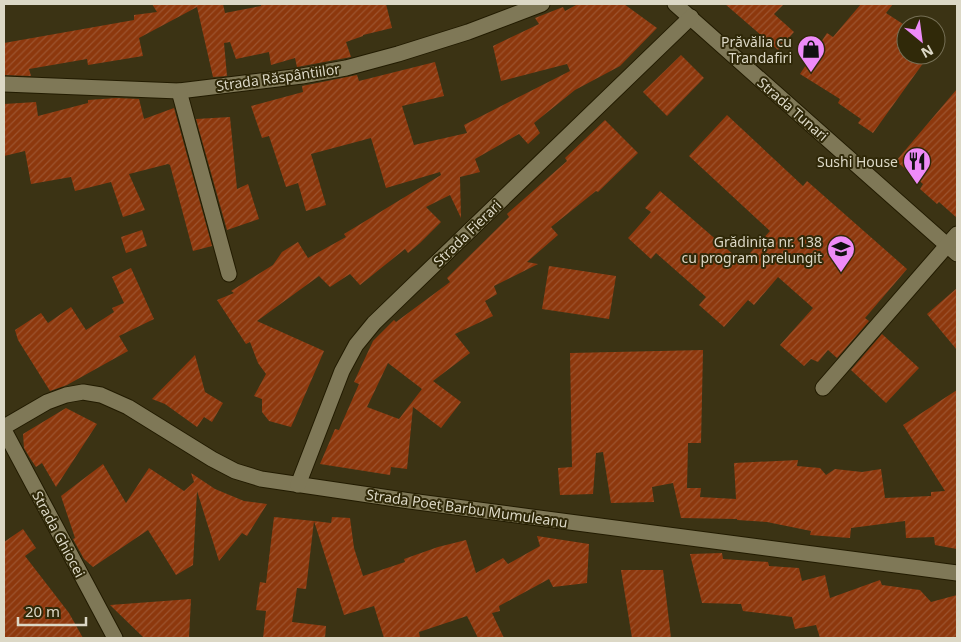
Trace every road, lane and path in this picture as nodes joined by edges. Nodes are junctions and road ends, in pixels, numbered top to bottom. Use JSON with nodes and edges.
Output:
{"nodes":[{"id":1,"x":542,"y":4,"type":"edge"},
{"id":2,"x":675,"y":4,"type":"edge"},
{"id":3,"x":691,"y":17,"type":"junction"},
{"id":4,"x":4,"y":84,"type":"edge"},
{"id":5,"x":179,"y":91,"type":"junction"},
{"id":6,"x":954,"y":244,"type":"edge"},
{"id":7,"x":229,"y":274,"type":"dead end"},
{"id":8,"x":823,"y":388,"type":"dead end"},
{"id":9,"x":4,"y":428,"type":"edge"},
{"id":10,"x":298,"y":485,"type":"junction"},
{"id":11,"x":957,"y":573,"type":"edge"},
{"id":12,"x":115,"y":638,"type":"edge"}],
"edges":[{"from":1,"to":5,"type":"street","name":"Strada Răspântiilor"},
{"from":2,"to":3,"type":"street","name":"Strada Tunari"},
{"from":3,"to":6,"type":"street","name":"Strada Tunari"},
{"from":3,"to":10,"type":"street","name":"Strada Fierari"},
{"from":4,"to":5,"type":"street","name":"Strada Răspântiilor"},
{"from":5,"to":7,"type":"street"},
{"from":6,"to":8,"type":"street"},
{"from":9,"to":10,"type":"street","name":"Strada Poet Barbu Mumuleanu"},
{"from":9,"to":12,"type":"street","name":"Strada Ghiocei"},
{"from":10,"to":11,"type":"street","name":"Strada Poet Barbu Mumuleanu"}]}
